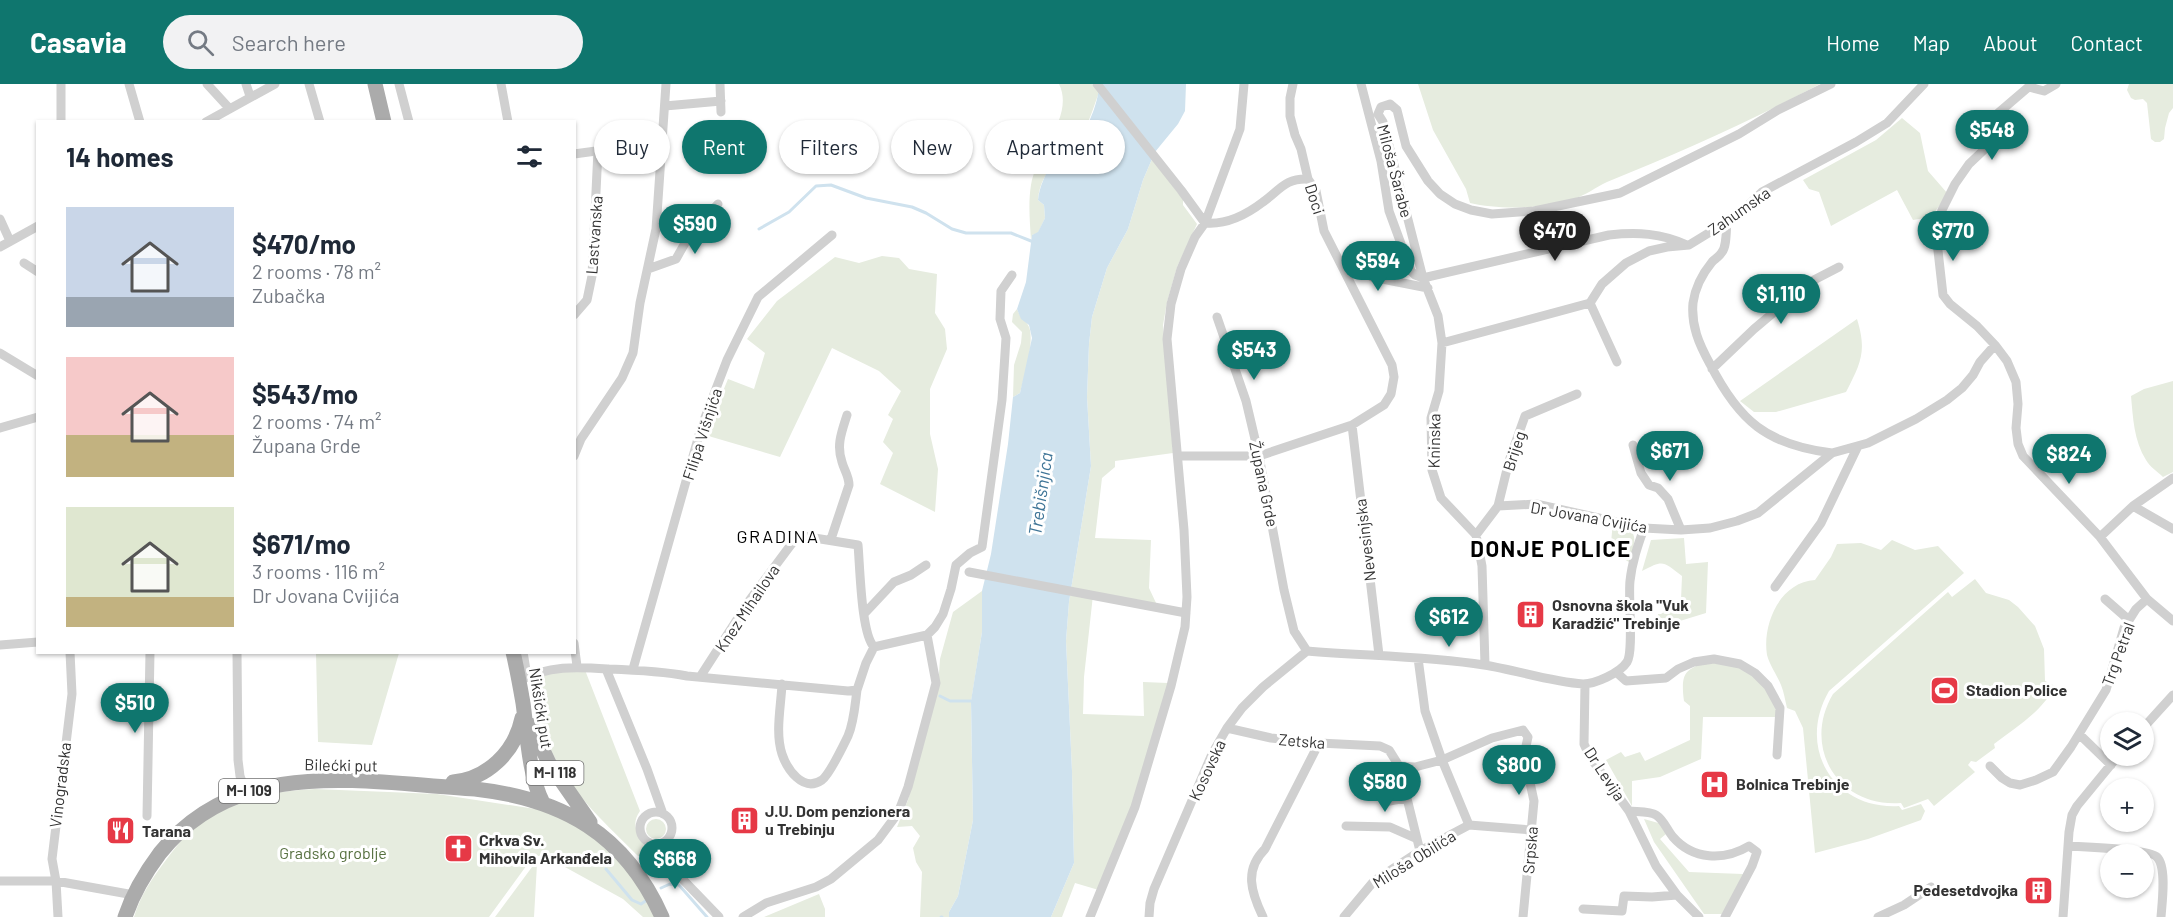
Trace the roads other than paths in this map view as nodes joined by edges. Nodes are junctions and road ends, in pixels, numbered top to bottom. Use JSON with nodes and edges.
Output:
{"nodes":[{"id":1,"x":61,"y":84,"type":"edge"},
{"id":2,"x":129,"y":84,"type":"edge"},
{"id":3,"x":207,"y":84,"type":"edge"},
{"id":4,"x":246,"y":84,"type":"edge"},
{"id":5,"x":275,"y":84,"type":"edge"},
{"id":6,"x":309,"y":84,"type":"edge"},
{"id":7,"x":375,"y":84,"type":"edge"},
{"id":8,"x":399,"y":84,"type":"edge"},
{"id":9,"x":501,"y":84,"type":"edge"},
{"id":10,"x":666,"y":84,"type":"edge"},
{"id":11,"x":720,"y":84,"type":"edge"},
{"id":12,"x":1097,"y":84,"type":"edge"},
{"id":13,"x":1244,"y":84,"type":"edge"},
{"id":14,"x":1293,"y":84,"type":"edge"},
{"id":15,"x":1361,"y":84,"type":"edge"},
{"id":16,"x":1831,"y":84,"type":"edge"},
{"id":17,"x":1924,"y":84,"type":"edge"},
{"id":18,"x":2056,"y":84,"type":"edge"},
{"id":19,"x":2030,"y":85,"type":"edge"},
{"id":20,"x":250,"y":96,"type":"junction"},
{"id":21,"x":721,"y":101,"type":"junction"},
{"id":22,"x":665,"y":106,"type":"junction"},
{"id":23,"x":229,"y":108,"type":"junction"},
{"id":24,"x":721,"y":112,"type":"dead end"},
{"id":25,"x":61,"y":120,"type":"edge"},
{"id":26,"x":139,"y":120,"type":"edge"},
{"id":27,"x":209,"y":120,"type":"edge"},
{"id":28,"x":319,"y":120,"type":"edge"},
{"id":29,"x":384,"y":120,"type":"edge"},
{"id":30,"x":408,"y":120,"type":"edge"},
{"id":31,"x":508,"y":120,"type":"edge"},
{"id":32,"x":664,"y":120,"type":"edge"},
{"id":33,"x":594,"y":151,"type":"edge"},
{"id":34,"x":576,"y":154,"type":"edge"},
{"id":35,"x":597,"y":174,"type":"edge"},
{"id":36,"x":660,"y":174,"type":"edge"},
{"id":37,"x":1308,"y":179,"type":"junction"},
{"id":38,"x":718,"y":204,"type":"dead end"},
{"id":39,"x":0,"y":219,"type":"edge"},
{"id":40,"x":1727,"y":221,"type":"junction"},
{"id":41,"x":1205,"y":223,"type":"junction"},
{"id":42,"x":36,"y":227,"type":"edge"},
{"id":43,"x":832,"y":235,"type":"dead end"},
{"id":44,"x":10,"y":241,"type":"junction"},
{"id":45,"x":1689,"y":245,"type":"junction"},
{"id":46,"x":0,"y":247,"type":"edge"},
{"id":47,"x":1339,"y":260,"type":"junction"},
{"id":48,"x":24,"y":263,"type":"dead end"},
{"id":49,"x":1839,"y":267,"type":"dead end"},
{"id":50,"x":648,"y":270,"type":"junction"},
{"id":51,"x":36,"y":271,"type":"edge"},
{"id":52,"x":1012,"y":275,"type":"dead end"},
{"id":53,"x":1423,"y":278,"type":"junction"},
{"id":54,"x":1428,"y":288,"type":"junction"},
{"id":55,"x":1590,"y":303,"type":"junction"},
{"id":56,"x":576,"y":313,"type":"edge"},
{"id":57,"x":1217,"y":317,"type":"dead end"},
{"id":58,"x":1442,"y":343,"type":"junction"},
{"id":59,"x":1995,"y":345,"type":"junction"},
{"id":60,"x":0,"y":353,"type":"edge"},
{"id":61,"x":1617,"y":362,"type":"dead end"},
{"id":62,"x":1712,"y":369,"type":"junction"},
{"id":63,"x":36,"y":375,"type":"edge"},
{"id":64,"x":1577,"y":394,"type":"dead end"},
{"id":65,"x":847,"y":415,"type":"dead end"},
{"id":66,"x":36,"y":418,"type":"edge"},
{"id":67,"x":1352,"y":425,"type":"junction"},
{"id":68,"x":0,"y":428,"type":"edge"},
{"id":69,"x":1633,"y":445,"type":"dead end"},
{"id":70,"x":1857,"y":448,"type":"junction"},
{"id":71,"x":576,"y":451,"type":"edge"},
{"id":72,"x":1832,"y":453,"type":"junction"},
{"id":73,"x":1178,"y":456,"type":"junction"},
{"id":74,"x":1259,"y":456,"type":"junction"},
{"id":75,"x":2173,"y":478,"type":"edge"},
{"id":76,"x":1498,"y":506,"type":"junction"},
{"id":77,"x":2133,"y":506,"type":"junction"},
{"id":78,"x":1644,"y":528,"type":"junction"},
{"id":79,"x":2173,"y":529,"type":"edge"},
{"id":80,"x":1681,"y":530,"type":"junction"},
{"id":81,"x":1476,"y":535,"type":"junction"},
{"id":82,"x":2100,"y":537,"type":"junction"},
{"id":83,"x":831,"y":539,"type":"junction"},
{"id":84,"x":926,"y":565,"type":"dead end"},
{"id":85,"x":969,"y":572,"type":"dead end"},
{"id":86,"x":1775,"y":587,"type":"dead end"},
{"id":87,"x":2106,"y":599,"type":"dead end"},
{"id":88,"x":2147,"y":599,"type":"junction"},
{"id":89,"x":1186,"y":613,"type":"junction"},
{"id":90,"x":864,"y":614,"type":"junction"},
{"id":91,"x":2129,"y":620,"type":"junction"},
{"id":92,"x":2173,"y":621,"type":"edge"},
{"id":93,"x":927,"y":635,"type":"junction"},
{"id":94,"x":36,"y":642,"type":"edge"},
{"id":95,"x":0,"y":645,"type":"edge"},
{"id":96,"x":874,"y":647,"type":"junction"},
{"id":97,"x":1307,"y":651,"type":"junction"},
{"id":98,"x":70,"y":654,"type":"edge"},
{"id":99,"x":150,"y":654,"type":"edge"},
{"id":100,"x":237,"y":654,"type":"edge"},
{"id":101,"x":514,"y":654,"type":"edge"},
{"id":102,"x":523,"y":654,"type":"edge"},
{"id":103,"x":575,"y":654,"type":"edge"},
{"id":104,"x":1379,"y":654,"type":"junction"},
{"id":105,"x":1418,"y":658,"type":"junction"},
{"id":106,"x":1485,"y":665,"type":"junction"},
{"id":107,"x":577,"y":666,"type":"junction"},
{"id":108,"x":606,"y":669,"type":"junction"},
{"id":109,"x":633,"y":669,"type":"junction"},
{"id":110,"x":1616,"y":672,"type":"junction"},
{"id":111,"x":700,"y":677,"type":"junction"},
{"id":112,"x":523,"y":679,"type":"junction"},
{"id":113,"x":782,"y":684,"type":"junction"},
{"id":114,"x":1585,"y":684,"type":"junction"},
{"id":115,"x":857,"y":690,"type":"junction"},
{"id":116,"x":2173,"y":695,"type":"edge"},
{"id":117,"x":523,"y":706,"type":"junction"},
{"id":118,"x":2154,"y":716,"type":"edge"},
{"id":119,"x":1227,"y":728,"type":"junction"},
{"id":120,"x":2079,"y":734,"type":"junction"},
{"id":121,"x":1319,"y":743,"type":"junction"},
{"id":122,"x":2100,"y":754,"type":"edge"},
{"id":123,"x":1778,"y":755,"type":"dead end"},
{"id":124,"x":1442,"y":760,"type":"junction"},
{"id":125,"x":1399,"y":766,"type":"junction"},
{"id":126,"x":1990,"y":766,"type":"dead end"},
{"id":127,"x":2110,"y":766,"type":"edge"},
{"id":128,"x":430,"y":787,"type":"junction"},
{"id":129,"x":246,"y":792,"type":"junction"},
{"id":130,"x":1406,"y":798,"type":"junction"},
{"id":131,"x":1384,"y":802,"type":"dead end"},
{"id":132,"x":543,"y":803,"type":"junction"},
{"id":133,"x":1629,"y":811,"type":"junction"},
{"id":134,"x":663,"y":814,"type":"junction"},
{"id":135,"x":147,"y":816,"type":"dead end"},
{"id":136,"x":1469,"y":825,"type":"junction"},
{"id":137,"x":1346,"y":826,"type":"dead end"},
{"id":138,"x":1532,"y":830,"type":"junction"},
{"id":139,"x":598,"y":833,"type":"junction"},
{"id":140,"x":1415,"y":838,"type":"junction"},
{"id":141,"x":654,"y":845,"type":"junction"},
{"id":142,"x":2068,"y":846,"type":"junction"},
{"id":143,"x":1420,"y":852,"type":"junction"},
{"id":144,"x":0,"y":881,"type":"edge"},
{"id":145,"x":56,"y":881,"type":"junction"},
{"id":146,"x":1931,"y":887,"type":"dead end"},
{"id":147,"x":134,"y":895,"type":"junction"},
{"id":148,"x":1677,"y":895,"type":"junction"},
{"id":149,"x":1583,"y":909,"type":"dead end"},
{"id":150,"x":58,"y":917,"type":"edge"},
{"id":151,"x":125,"y":917,"type":"edge"},
{"id":152,"x":662,"y":917,"type":"edge"},
{"id":153,"x":719,"y":917,"type":"edge"},
{"id":154,"x":742,"y":917,"type":"edge"},
{"id":155,"x":1090,"y":917,"type":"edge"},
{"id":156,"x":1149,"y":917,"type":"edge"},
{"id":157,"x":1263,"y":917,"type":"edge"},
{"id":158,"x":1344,"y":917,"type":"edge"},
{"id":159,"x":1523,"y":917,"type":"edge"},
{"id":160,"x":1699,"y":917,"type":"edge"},
{"id":161,"x":1725,"y":917,"type":"edge"},
{"id":162,"x":1878,"y":917,"type":"edge"},
{"id":163,"x":2063,"y":917,"type":"edge"},
{"id":164,"x":2161,"y":917,"type":"edge"}],
"edges":[{"from":1,"to":25,"type":"street"},
{"from":2,"to":26,"type":"street"},
{"from":3,"to":23,"type":"street"},
{"from":4,"to":20,"type":"street"},
{"from":5,"to":20,"type":"street"},
{"from":6,"to":28,"type":"street"},
{"from":7,"to":29,"type":"main road"},
{"from":8,"to":30,"type":"street"},
{"from":9,"to":31,"type":"street"},
{"from":10,"to":22,"type":"street"},
{"from":11,"to":21,"type":"street"},
{"from":12,"to":41,"type":"street"},
{"from":13,"to":41,"type":"street"},
{"from":14,"to":37,"type":"street","name":"Doci"},
{"from":15,"to":53,"type":"street","name":"Miloša Šarabe"},
{"from":16,"to":53,"type":"street","name":"Miloša Šarabe"},
{"from":17,"to":40,"type":"street","name":"Zahumska"},
{"from":18,"to":19,"type":"street"},
{"from":19,"to":59,"type":"street"},
{"from":20,"to":23,"type":"street"},
{"from":21,"to":22,"type":"street"},
{"from":21,"to":24,"type":"street"},
{"from":22,"to":32,"type":"street"},
{"from":23,"to":27,"type":"street"},
{"from":33,"to":34,"type":"street"},
{"from":35,"to":56,"type":"street","name":"Lastvanska"},
{"from":36,"to":50,"type":"street"},
{"from":37,"to":41,"type":"street"},
{"from":37,"to":47,"type":"street","name":"Doci"},
{"from":38,"to":50,"type":"street"},
{"from":39,"to":44,"type":"street"},
{"from":40,"to":45,"type":"street","name":"Zahumska"},
{"from":40,"to":62,"type":"street"},
{"from":41,"to":73,"type":"street"},
{"from":42,"to":44,"type":"street"},
{"from":43,"to":109,"type":"street","name":"Filipa Višnjića"},
{"from":44,"to":46,"type":"street"},
{"from":45,"to":53,"type":"street"},
{"from":45,"to":55,"type":"street","name":"Zahumska"},
{"from":47,"to":54,"type":"street"},
{"from":47,"to":67,"type":"street","name":"Doci"},
{"from":48,"to":51,"type":"street"},
{"from":49,"to":62,"type":"street"},
{"from":50,"to":71,"type":"street"},
{"from":52,"to":93,"type":"street"},
{"from":53,"to":54,"type":"street","name":"Kninska"},
{"from":54,"to":58,"type":"street","name":"Kninska"},
{"from":55,"to":58,"type":"street"},
{"from":55,"to":61,"type":"street"},
{"from":57,"to":74,"type":"street","name":"Župana Grde"},
{"from":58,"to":81,"type":"street","name":"Kninska"},
{"from":59,"to":70,"type":"street","name":"Dr Jovana Cvijića"},
{"from":59,"to":82,"type":"street"},
{"from":60,"to":63,"type":"street"},
{"from":62,"to":72,"type":"street"},
{"from":64,"to":76,"type":"street","name":"Brijeg"},
{"from":65,"to":83,"type":"street"},
{"from":66,"to":68,"type":"street"},
{"from":67,"to":74,"type":"street","name":"Doci"},
{"from":67,"to":104,"type":"street","name":"Nevesinjska"},
{"from":69,"to":80,"type":"street"},
{"from":70,"to":72,"type":"street","name":"Dr Jovana Cvijića"},
{"from":70,"to":86,"type":"street"},
{"from":72,"to":80,"type":"street","name":"Dr Jovana Cvijića"},
{"from":73,"to":74,"type":"street","name":"Doci"},
{"from":73,"to":89,"type":"street"},
{"from":74,"to":97,"type":"street","name":"Župana Grde"},
{"from":75,"to":77,"type":"street"},
{"from":76,"to":78,"type":"street","name":"Dr Jovana Cvijića"},
{"from":76,"to":81,"type":"street","name":"Brijeg"},
{"from":77,"to":79,"type":"street"},
{"from":77,"to":82,"type":"street"},
{"from":78,"to":80,"type":"street","name":"Dr Jovana Cvijića"},
{"from":78,"to":110,"type":"street"},
{"from":81,"to":106,"type":"street"},
{"from":82,"to":88,"type":"street"},
{"from":83,"to":90,"type":"street","name":"Knez Mihailova"},
{"from":83,"to":111,"type":"street","name":"Knez Mihailova"},
{"from":84,"to":90,"type":"street"},
{"from":85,"to":89,"type":"street"},
{"from":87,"to":91,"type":"street"},
{"from":88,"to":91,"type":"street","name":"Trg Petral"},
{"from":88,"to":92,"type":"street"},
{"from":89,"to":155,"type":"street"},
{"from":90,"to":96,"type":"street","name":"Knez Mihailova"},
{"from":91,"to":120,"type":"street","name":"Trg Petral"},
{"from":93,"to":96,"type":"street"},
{"from":93,"to":154,"type":"street"},
{"from":94,"to":95,"type":"street"},
{"from":96,"to":115,"type":"street"},
{"from":97,"to":104,"type":"street"},
{"from":97,"to":119,"type":"street","name":"Kosovska"},
{"from":98,"to":145,"type":"street","name":"Vinogradska"},
{"from":99,"to":135,"type":"street"},
{"from":100,"to":129,"type":"street"},
{"from":101,"to":112,"type":"main road","name":"Nikšićki put","number":"M-I 118"},
{"from":102,"to":112,"type":"street","name":"Nikšićki put"},
{"from":103,"to":107,"type":"street"},
{"from":104,"to":105,"type":"street"},
{"from":105,"to":106,"type":"street"},
{"from":105,"to":124,"type":"street"},
{"from":106,"to":114,"type":"street"},
{"from":107,"to":108,"type":"street","name":"Knez Mihailova"},
{"from":107,"to":112,"type":"street","name":"Knez Mihailova"},
{"from":108,"to":109,"type":"street","name":"Knez Mihailova"},
{"from":108,"to":134,"type":"street"},
{"from":109,"to":111,"type":"street","name":"Knez Mihailova"},
{"from":110,"to":114,"type":"street"},
{"from":110,"to":123,"type":"street"},
{"from":111,"to":113,"type":"street","name":"Knez Mihailova"},
{"from":112,"to":117,"type":"main road","name":"Nikšićki put","number":"M-I 118"},
{"from":113,"to":115,"type":"street","name":"Knez Mihailova"},
{"from":113,"to":115,"type":"street"},
{"from":114,"to":133,"type":"street","name":"Dr Levija"},
{"from":116,"to":118,"type":"street"},
{"from":117,"to":128,"type":"main road"},
{"from":117,"to":132,"type":"main road","name":"Nikšićki put","number":"M-I 118"},
{"from":117,"to":139,"type":"main road","number":"M-I 118"},
{"from":119,"to":121,"type":"street","name":"Zetska"},
{"from":119,"to":156,"type":"street","name":"Kosovska"},
{"from":120,"to":122,"type":"street"},
{"from":120,"to":126,"type":"street","name":"Trg Petral"},
{"from":121,"to":125,"type":"street","name":"Zetska"},
{"from":121,"to":157,"type":"street"},
{"from":124,"to":125,"type":"street"},
{"from":124,"to":136,"type":"street"},
{"from":124,"to":138,"type":"street","name":"Srpska"},
{"from":125,"to":130,"type":"street"},
{"from":127,"to":142,"type":"street"},
{"from":128,"to":129,"type":"main road","name":"Bilećki put","number":"M-I 109"},
{"from":128,"to":132,"type":"main road","name":"Bilećki put","number":"M-I 109"},
{"from":129,"to":147,"type":"main road","name":"Bilećki put","number":"M-I 109"},
{"from":130,"to":131,"type":"street"},
{"from":130,"to":140,"type":"street"},
{"from":132,"to":139,"type":"main road","number":"M-I 118"},
{"from":133,"to":148,"type":"street","name":"Dr Levija"},
{"from":133,"to":161,"type":"street"},
{"from":134,"to":141,"type":"street"},
{"from":134,"to":141,"type":"street"},
{"from":136,"to":138,"type":"street","name":"Miloša Obilića"},
{"from":136,"to":143,"type":"street","name":"Miloša Obilića"},
{"from":137,"to":140,"type":"street"},
{"from":138,"to":159,"type":"street","name":"Srpska"},
{"from":139,"to":152,"type":"main road","number":"M-I 118"},
{"from":140,"to":143,"type":"street"},
{"from":141,"to":153,"type":"street"},
{"from":142,"to":163,"type":"street"},
{"from":142,"to":164,"type":"street"},
{"from":143,"to":158,"type":"street","name":"Miloša Obilića"},
{"from":144,"to":145,"type":"street"},
{"from":145,"to":147,"type":"street"},
{"from":145,"to":150,"type":"street","name":"Vinogradska"},
{"from":146,"to":162,"type":"street"},
{"from":147,"to":151,"type":"main road","name":"Bilećki put","number":"M-I 109"},
{"from":148,"to":149,"type":"street"},
{"from":148,"to":160,"type":"street","name":"Dr Levija"}]}
